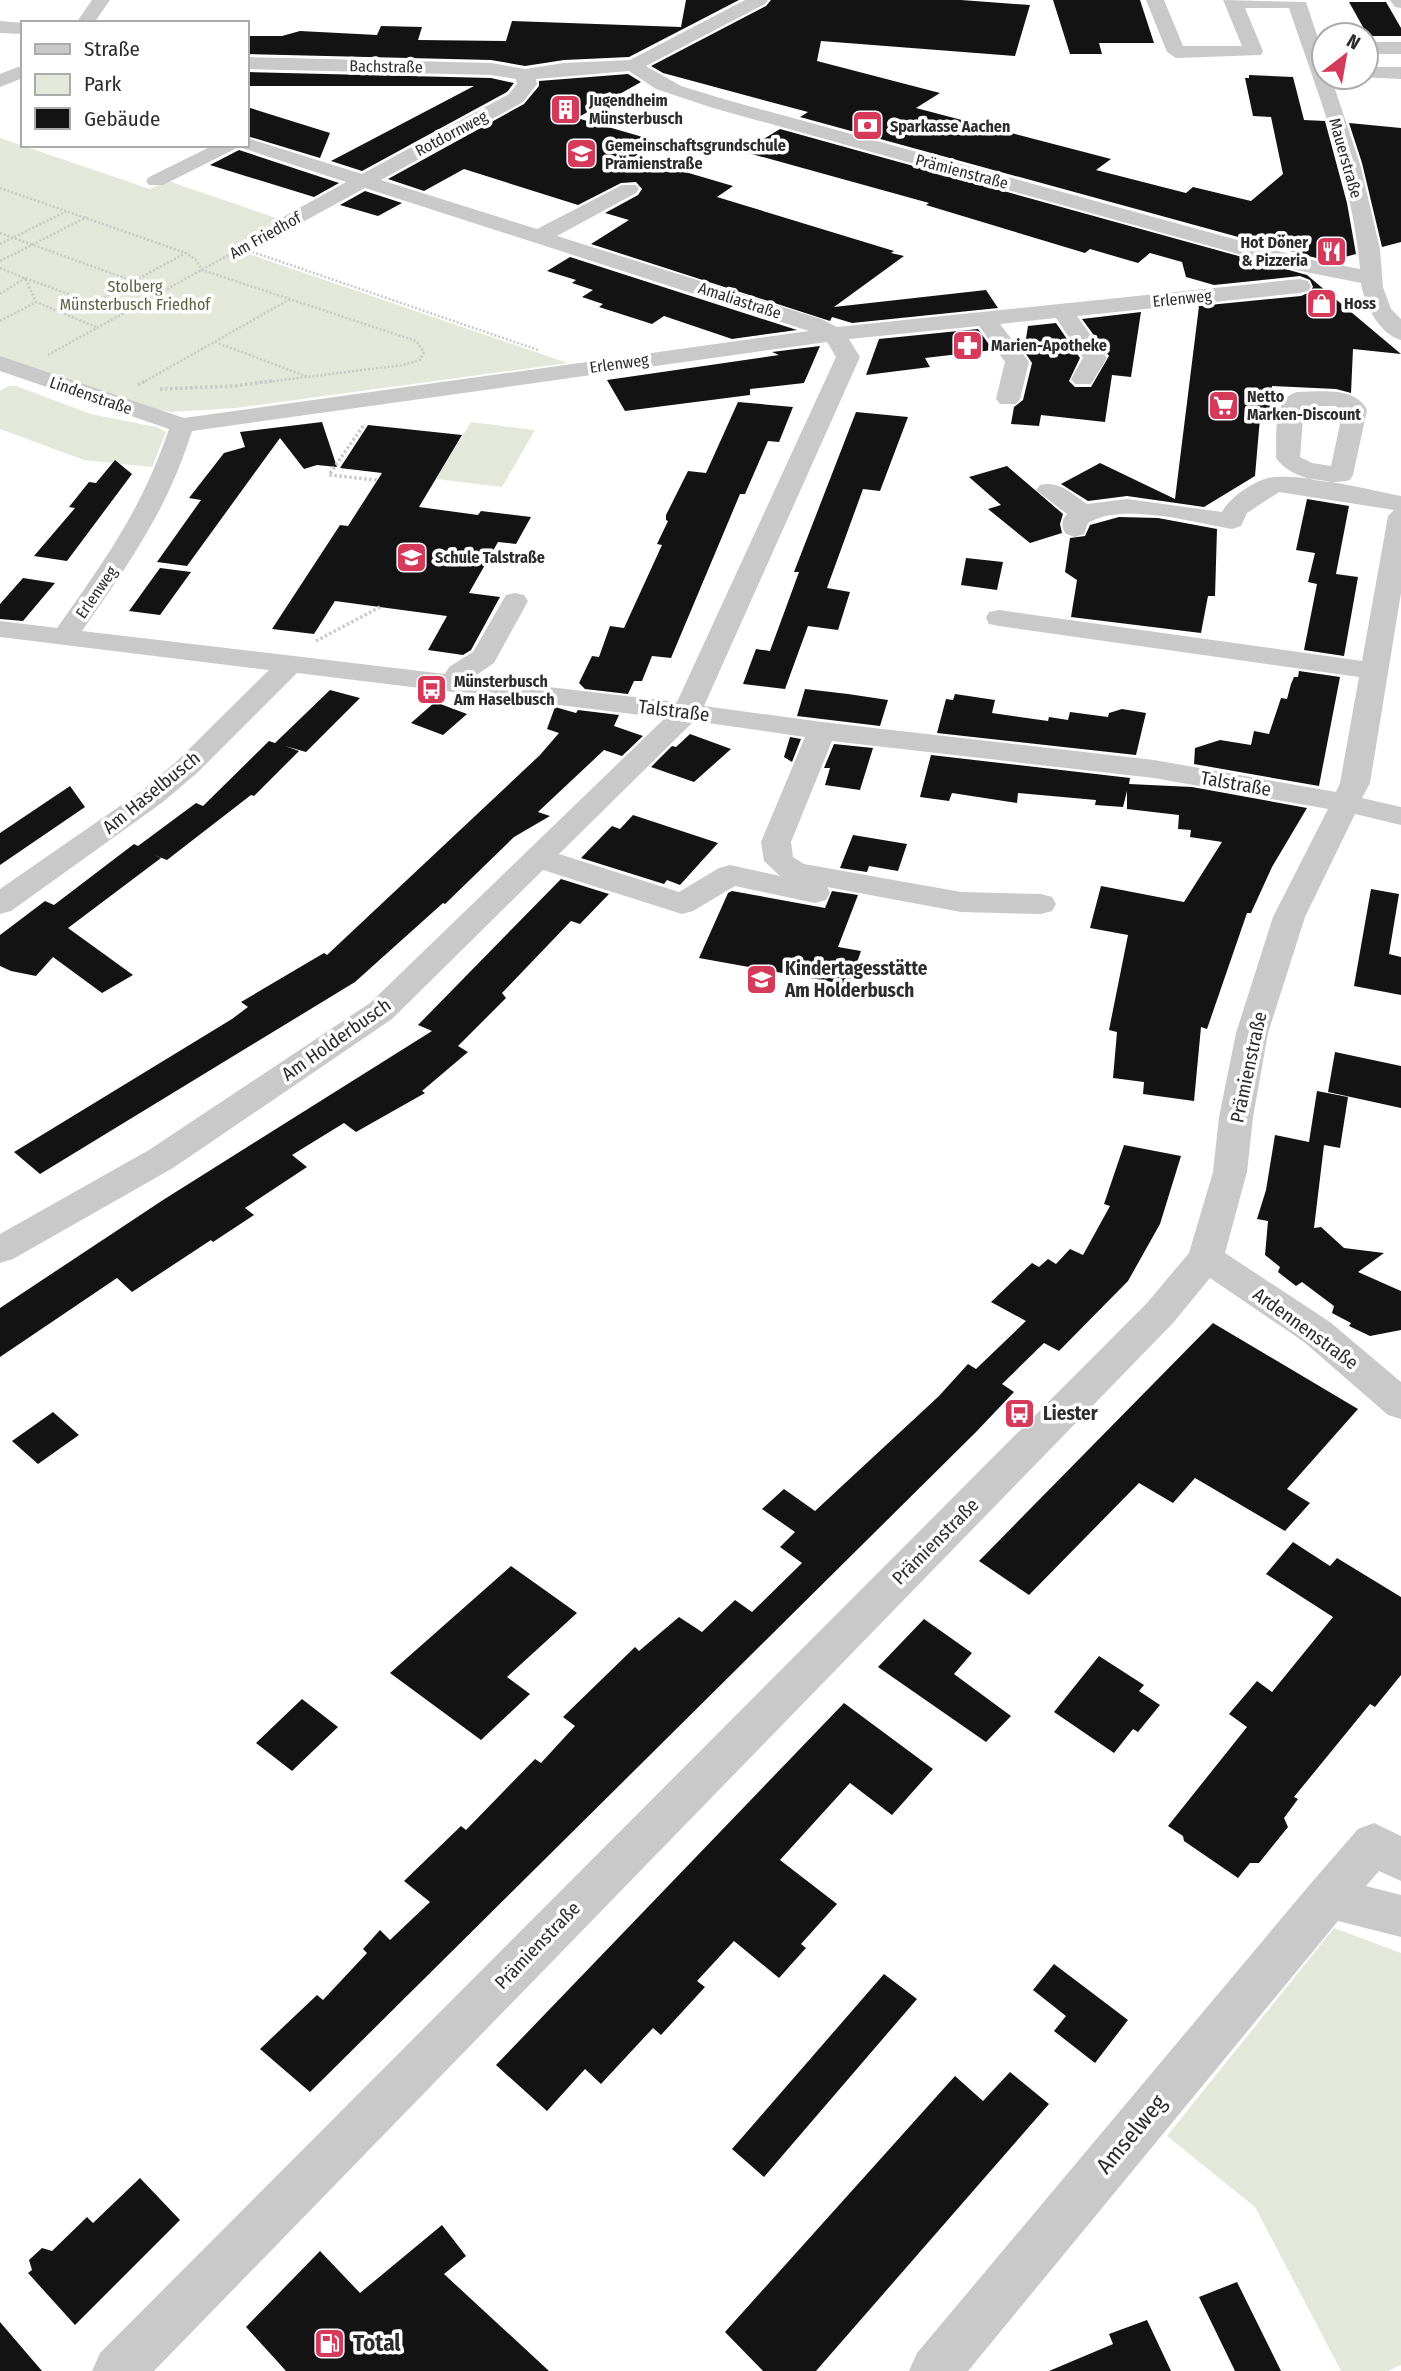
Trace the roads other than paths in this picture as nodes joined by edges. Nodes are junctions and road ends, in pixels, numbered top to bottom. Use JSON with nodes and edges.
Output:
{"nodes":[{"id":1,"x":101,"y":0,"type":"edge"},
{"id":2,"x":1155,"y":0,"type":"edge"},
{"id":3,"x":1233,"y":1,"type":"edge"},
{"id":4,"x":1297,"y":1,"type":"edge"},
{"id":5,"x":747,"y":2,"type":"edge"},
{"id":6,"x":86,"y":21,"type":"edge"},
{"id":7,"x":0,"y":27,"type":"edge"},
{"id":8,"x":21,"y":28,"type":"edge"},
{"id":9,"x":1310,"y":38,"type":"edge"},
{"id":10,"x":1380,"y":48,"type":"edge"},
{"id":11,"x":1401,"y":48,"type":"edge"},
{"id":12,"x":251,"y":63,"type":"edge"},
{"id":13,"x":634,"y":65,"type":"junction"},
{"id":14,"x":21,"y":72,"type":"edge"},
{"id":15,"x":1380,"y":73,"type":"edge"},
{"id":16,"x":1401,"y":73,"type":"edge"},
{"id":17,"x":525,"y":75,"type":"junction"},
{"id":18,"x":0,"y":82,"type":"edge"},
{"id":19,"x":1328,"y":91,"type":"edge"},
{"id":20,"x":248,"y":144,"type":"edge"},
{"id":21,"x":226,"y":147,"type":"edge"},
{"id":22,"x":363,"y":180,"type":"junction"},
{"id":23,"x":156,"y":181,"type":"dead end"},
{"id":24,"x":629,"y":189,"type":"dead end"},
{"id":25,"x":292,"y":220,"type":"road end"},
{"id":26,"x":541,"y":236,"type":"junction"},
{"id":27,"x":1370,"y":278,"type":"junction"},
{"id":28,"x":1300,"y":286,"type":"dead end"},
{"id":29,"x":1063,"y":311,"type":"junction"},
{"id":30,"x":985,"y":318,"type":"junction"},
{"id":31,"x":1401,"y":333,"type":"edge"},
{"id":32,"x":834,"y":334,"type":"junction"},
{"id":33,"x":6,"y":371,"type":"edge"},
{"id":34,"x":1083,"y":379,"type":"dead end"},
{"id":35,"x":1008,"y":400,"type":"dead end"},
{"id":36,"x":182,"y":425,"type":"junction"},
{"id":37,"x":1341,"y":475,"type":"dead end"},
{"id":38,"x":1401,"y":486,"type":"edge"},
{"id":39,"x":1049,"y":490,"type":"dead end"},
{"id":40,"x":1401,"y":503,"type":"edge"},
{"id":41,"x":1401,"y":516,"type":"edge"},
{"id":42,"x":514,"y":601,"type":"dead end"},
{"id":43,"x":999,"y":618,"type":"dead end"},
{"id":44,"x":0,"y":629,"type":"edge"},
{"id":45,"x":64,"y":636,"type":"junction"},
{"id":46,"x":289,"y":665,"type":"junction"},
{"id":47,"x":1373,"y":671,"type":"junction"},
{"id":48,"x":456,"y":684,"type":"junction"},
{"id":49,"x":687,"y":712,"type":"junction"},
{"id":50,"x":822,"y":731,"type":"junction"},
{"id":51,"x":1346,"y":803,"type":"junction"},
{"id":52,"x":1401,"y":816,"type":"edge"},
{"id":53,"x":538,"y":858,"type":"junction"},
{"id":54,"x":0,"y":904,"type":"edge"},
{"id":55,"x":1041,"y":904,"type":"dead end"},
{"id":56,"x":879,"y":905,"type":"dead end"},
{"id":57,"x":0,"y":1250,"type":"edge"},
{"id":58,"x":1206,"y":1258,"type":"junction"},
{"id":59,"x":1396,"y":1392,"type":"edge"},
{"id":60,"x":1401,"y":1861,"type":"edge"},
{"id":61,"x":1328,"y":1897,"type":"junction"},
{"id":62,"x":1401,"y":1916,"type":"edge"},
{"id":63,"x":118,"y":2371,"type":"edge"},
{"id":64,"x":935,"y":2371,"type":"edge"}],
"edges":[{"from":1,"to":6,"type":"street"},
{"from":2,"to":3,"type":"street"},
{"from":3,"to":4,"type":"street"},
{"from":4,"to":9,"type":"street","name":"Mauerstraße"},
{"from":5,"to":13,"type":"street"},
{"from":7,"to":8,"type":"street"},
{"from":10,"to":11,"type":"street"},
{"from":12,"to":17,"type":"street","name":"Bachstraße"},
{"from":13,"to":17,"type":"street","name":"Bachstraße"},
{"from":13,"to":27,"type":"street","name":"Prämienstraße"},
{"from":14,"to":18,"type":"street"},
{"from":15,"to":16,"type":"street"},
{"from":17,"to":22,"type":"street","name":"Rotdornweg"},
{"from":19,"to":27,"type":"street","name":"Mauerstraße"},
{"from":20,"to":22,"type":"street","name":"Amaliastraße"},
{"from":21,"to":23,"type":"street"},
{"from":22,"to":25,"type":"street","name":"Am Friedhof"},
{"from":22,"to":26,"type":"street","name":"Amaliastraße"},
{"from":24,"to":26,"type":"street"},
{"from":26,"to":32,"type":"street","name":"Amaliastraße"},
{"from":27,"to":31,"type":"street"},
{"from":28,"to":29,"type":"street","name":"Erlenweg"},
{"from":29,"to":30,"type":"street","name":"Erlenweg"},
{"from":29,"to":34,"type":"street"},
{"from":30,"to":32,"type":"street","name":"Erlenweg"},
{"from":30,"to":35,"type":"street"},
{"from":32,"to":36,"type":"street","name":"Erlenweg"},
{"from":32,"to":49,"type":"street"},
{"from":33,"to":36,"type":"street","name":"Lindenstraße"},
{"from":36,"to":45,"type":"street","name":"Erlenweg"},
{"from":37,"to":38,"type":"street"},
{"from":39,"to":40,"type":"street"},
{"from":41,"to":47,"type":"street","name":"Prämienstraße"},
{"from":42,"to":48,"type":"street"},
{"from":43,"to":47,"type":"street"},
{"from":44,"to":45,"type":"street","name":"Talstraße"},
{"from":45,"to":46,"type":"street","name":"Talstraße"},
{"from":46,"to":48,"type":"street","name":"Talstraße"},
{"from":46,"to":54,"type":"street","name":"Am Haselbusch"},
{"from":47,"to":51,"type":"street","name":"Prämienstraße"},
{"from":48,"to":49,"type":"street","name":"Talstraße"},
{"from":49,"to":50,"type":"street","name":"Talstraße"},
{"from":49,"to":53,"type":"street","name":"Am Holderbusch"},
{"from":50,"to":51,"type":"street","name":"Talstraße"},
{"from":50,"to":55,"type":"street"},
{"from":51,"to":52,"type":"street","name":"Talstraße"},
{"from":51,"to":58,"type":"street","name":"Prämienstraße"},
{"from":53,"to":56,"type":"street"},
{"from":53,"to":57,"type":"street","name":"Am Holderbusch"},
{"from":58,"to":59,"type":"street","name":"Ardennenstraße"},
{"from":58,"to":63,"type":"street","name":"Prämienstraße"},
{"from":60,"to":61,"type":"street","name":"Amselweg"},
{"from":61,"to":62,"type":"street"},
{"from":61,"to":64,"type":"street","name":"Amselweg"}]}
